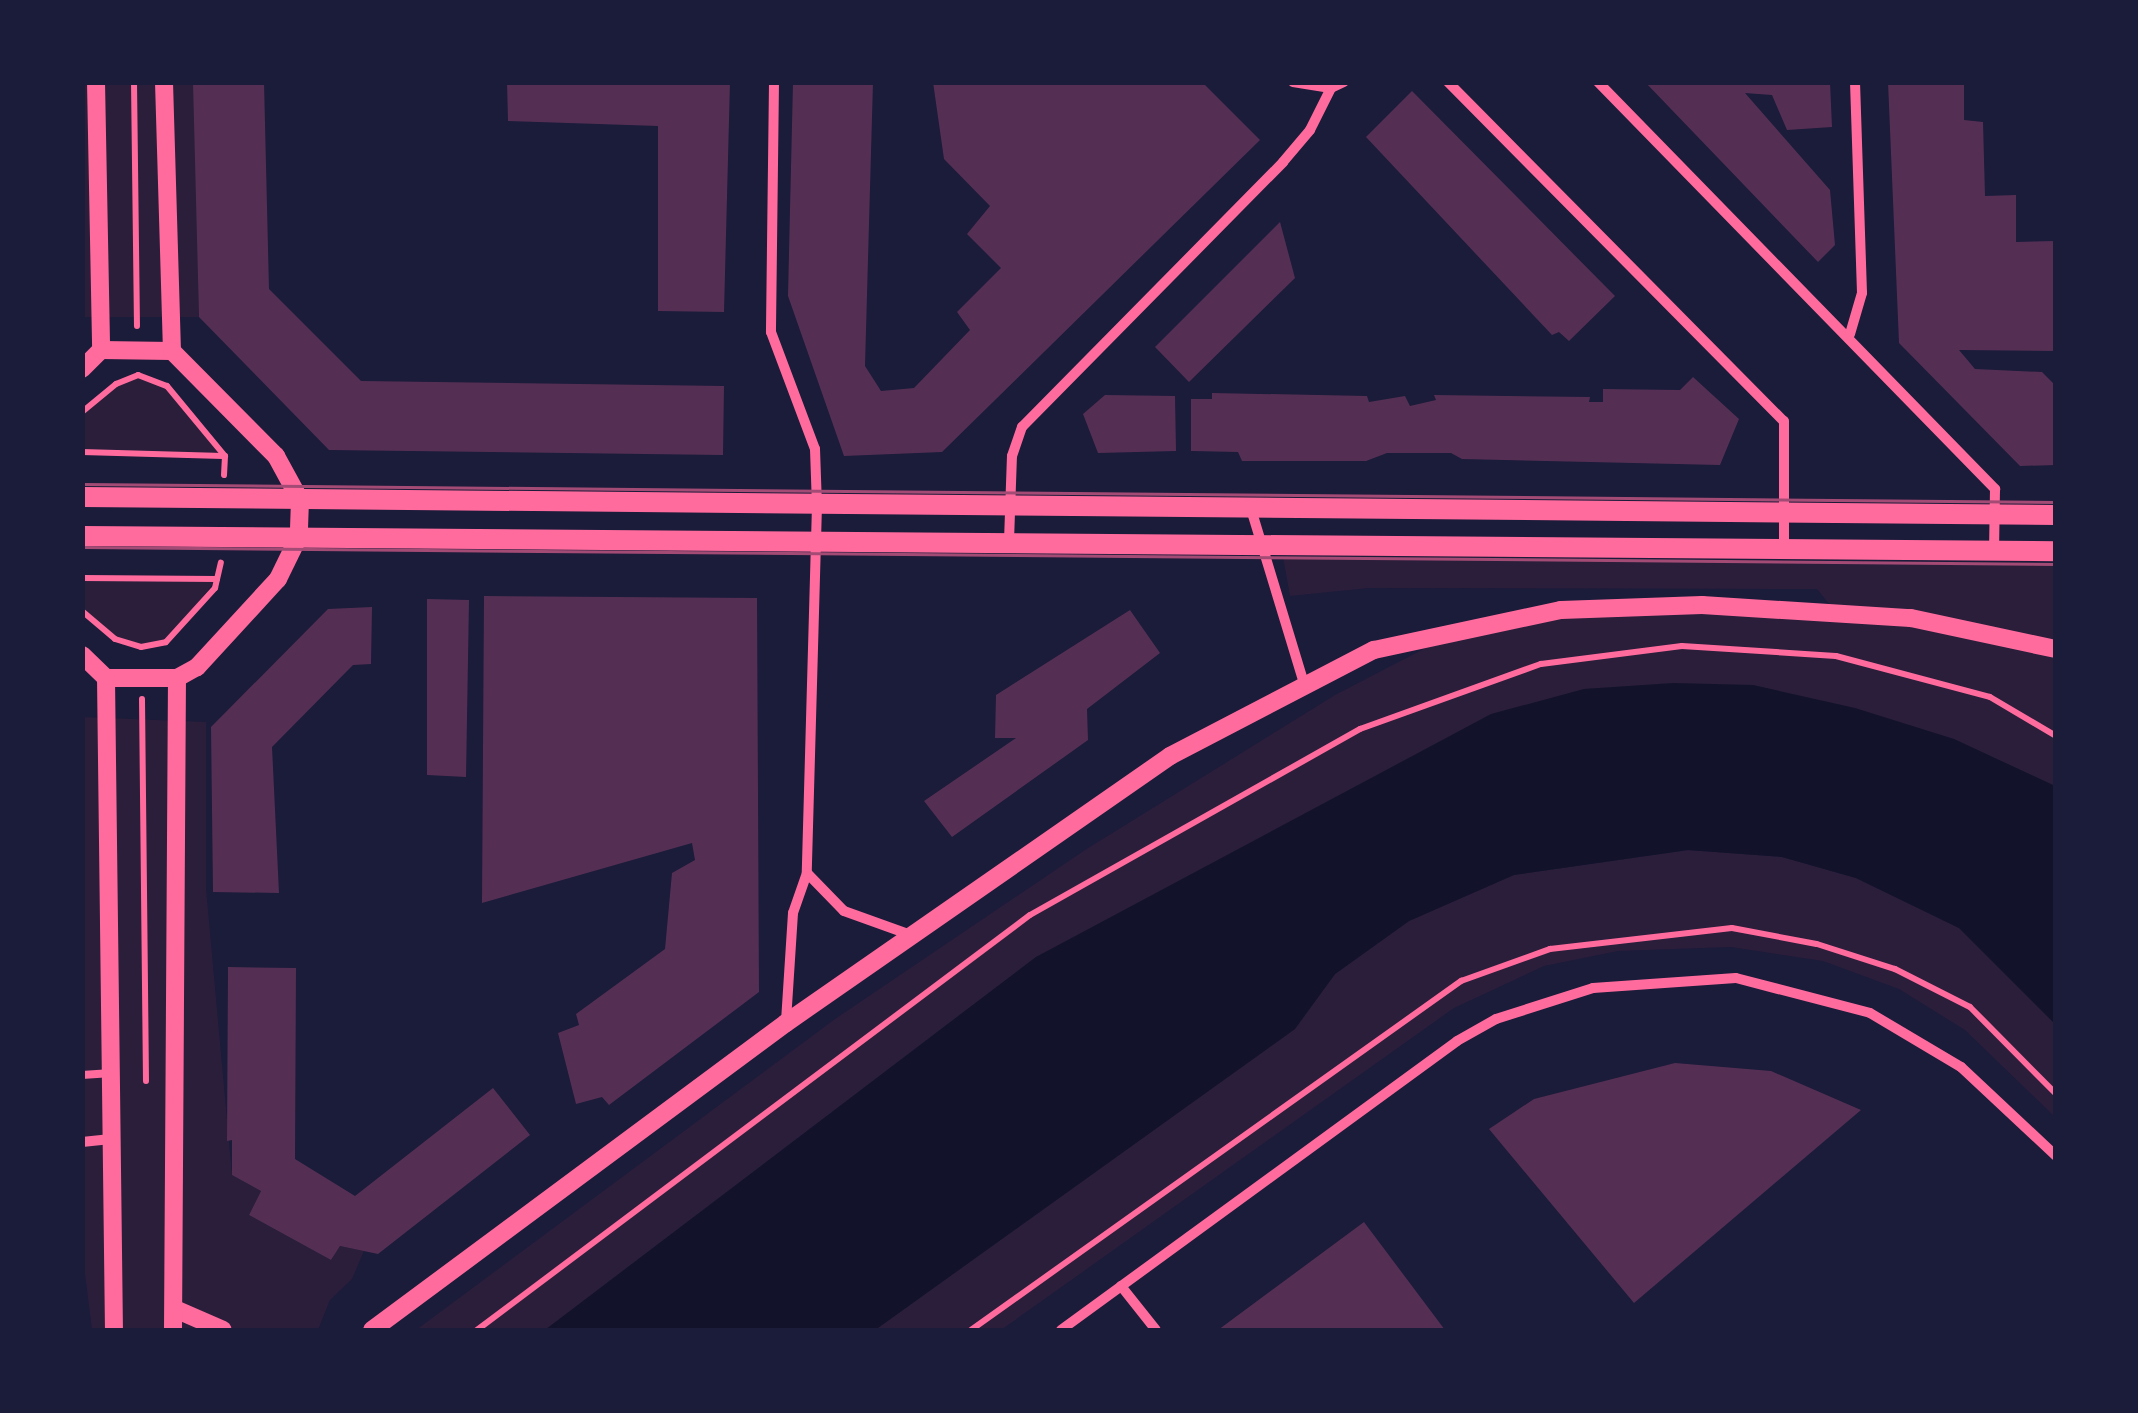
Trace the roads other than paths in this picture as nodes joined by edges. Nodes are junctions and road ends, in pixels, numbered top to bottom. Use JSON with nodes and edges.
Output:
{"nodes":[{"id":1,"x":96,"y":82,"type":"edge"},
{"id":2,"x":164,"y":82,"type":"edge"},
{"id":3,"x":774,"y":82,"type":"edge"},
{"id":4,"x":1293,"y":82,"type":"edge"},
{"id":5,"x":1344,"y":82,"type":"edge"},
{"id":6,"x":1448,"y":82,"type":"edge"},
{"id":7,"x":1598,"y":82,"type":"edge"},
{"id":8,"x":1855,"y":82,"type":"edge"},
{"id":9,"x":1330,"y":88,"type":"junction"},
{"id":10,"x":89,"y":117,"type":"edge"},
{"id":11,"x":1850,"y":334,"type":"junction"},
{"id":12,"x":102,"y":350,"type":"junction"},
{"id":13,"x":172,"y":352,"type":"junction"},
{"id":14,"x":82,"y":369,"type":"edge"},
{"id":15,"x":82,"y":497,"type":"edge"},
{"id":16,"x":300,"y":500,"type":"junction"},
{"id":17,"x":816,"y":505,"type":"junction"},
{"id":18,"x":1010,"y":507,"type":"junction"},
{"id":19,"x":1251,"y":509,"type":"junction"},
{"id":20,"x":1784,"y":514,"type":"junction"},
{"id":21,"x":2056,"y":515,"type":"edge"},
{"id":22,"x":1994,"y":516,"type":"junction"},
{"id":23,"x":82,"y":536,"type":"edge"},
{"id":24,"x":298,"y":536,"type":"junction"},
{"id":25,"x":817,"y":540,"type":"junction"},
{"id":26,"x":1009,"y":541,"type":"junction"},
{"id":27,"x":1261,"y":545,"type":"junction"},
{"id":28,"x":1784,"y":550,"type":"junction"},
{"id":29,"x":1994,"y":550,"type":"junction"},
{"id":30,"x":2056,"y":551,"type":"edge"},
{"id":31,"x":2056,"y":648,"type":"edge"},
{"id":32,"x":82,"y":654,"type":"edge"},
{"id":33,"x":106,"y":678,"type":"junction"},
{"id":34,"x":177,"y":678,"type":"junction"},
{"id":35,"x":1304,"y":683,"type":"junction"},
{"id":36,"x":807,"y":873,"type":"junction"},
{"id":37,"x":915,"y":936,"type":"junction"},
{"id":38,"x":786,"y":1023,"type":"junction"},
{"id":39,"x":111,"y":1072,"type":"junction"},
{"id":40,"x":82,"y":1075,"type":"edge"},
{"id":41,"x":112,"y":1139,"type":"junction"},
{"id":42,"x":82,"y":1142,"type":"edge"},
{"id":43,"x":2056,"y":1156,"type":"edge"},
{"id":44,"x":1121,"y":1286,"type":"junction"},
{"id":45,"x":175,"y":1309,"type":"junction"},
{"id":46,"x":114,"y":1330,"type":"edge"},
{"id":47,"x":173,"y":1330,"type":"edge"},
{"id":48,"x":223,"y":1330,"type":"edge"},
{"id":49,"x":372,"y":1330,"type":"edge"},
{"id":50,"x":1060,"y":1330,"type":"edge"},
{"id":51,"x":1156,"y":1330,"type":"edge"}],
"edges":[{"from":1,"to":10,"type":"street"},
{"from":2,"to":13,"type":"street"},
{"from":3,"to":17,"type":"street"},
{"from":4,"to":9,"type":"street"},
{"from":5,"to":9,"type":"street"},
{"from":6,"to":20,"type":"street"},
{"from":7,"to":11,"type":"street"},
{"from":8,"to":11,"type":"street"},
{"from":9,"to":18,"type":"street"},
{"from":10,"to":12,"type":"street"},
{"from":11,"to":22,"type":"street"},
{"from":12,"to":13,"type":"street"},
{"from":12,"to":14,"type":"street"},
{"from":13,"to":16,"type":"street"},
{"from":15,"to":16,"type":"main road"},
{"from":16,"to":17,"type":"main road"},
{"from":16,"to":24,"type":"street"},
{"from":17,"to":18,"type":"main road"},
{"from":17,"to":25,"type":"street"},
{"from":18,"to":19,"type":"main road"},
{"from":18,"to":26,"type":"street"},
{"from":19,"to":20,"type":"main road"},
{"from":19,"to":27,"type":"street"},
{"from":20,"to":22,"type":"main road"},
{"from":20,"to":28,"type":"street"},
{"from":21,"to":22,"type":"main road"},
{"from":22,"to":29,"type":"street"},
{"from":23,"to":24,"type":"main road"},
{"from":24,"to":25,"type":"main road"},
{"from":24,"to":34,"type":"street"},
{"from":25,"to":26,"type":"main road"},
{"from":25,"to":36,"type":"street"},
{"from":26,"to":27,"type":"main road"},
{"from":27,"to":28,"type":"main road"},
{"from":27,"to":35,"type":"street"},
{"from":28,"to":29,"type":"main road"},
{"from":29,"to":30,"type":"main road"},
{"from":31,"to":35,"type":"street"},
{"from":32,"to":33,"type":"street"},
{"from":33,"to":34,"type":"street"},
{"from":33,"to":39,"type":"street"},
{"from":34,"to":45,"type":"street"},
{"from":35,"to":37,"type":"street"},
{"from":36,"to":37,"type":"street"},
{"from":36,"to":38,"type":"street"},
{"from":37,"to":38,"type":"street"},
{"from":38,"to":49,"type":"street"},
{"from":39,"to":40,"type":"lane"},
{"from":39,"to":41,"type":"street"},
{"from":41,"to":42,"type":"street"},
{"from":41,"to":46,"type":"street"},
{"from":43,"to":44,"type":"street"},
{"from":44,"to":50,"type":"street"},
{"from":44,"to":51,"type":"street"},
{"from":45,"to":47,"type":"street"},
{"from":45,"to":48,"type":"street"}]}
